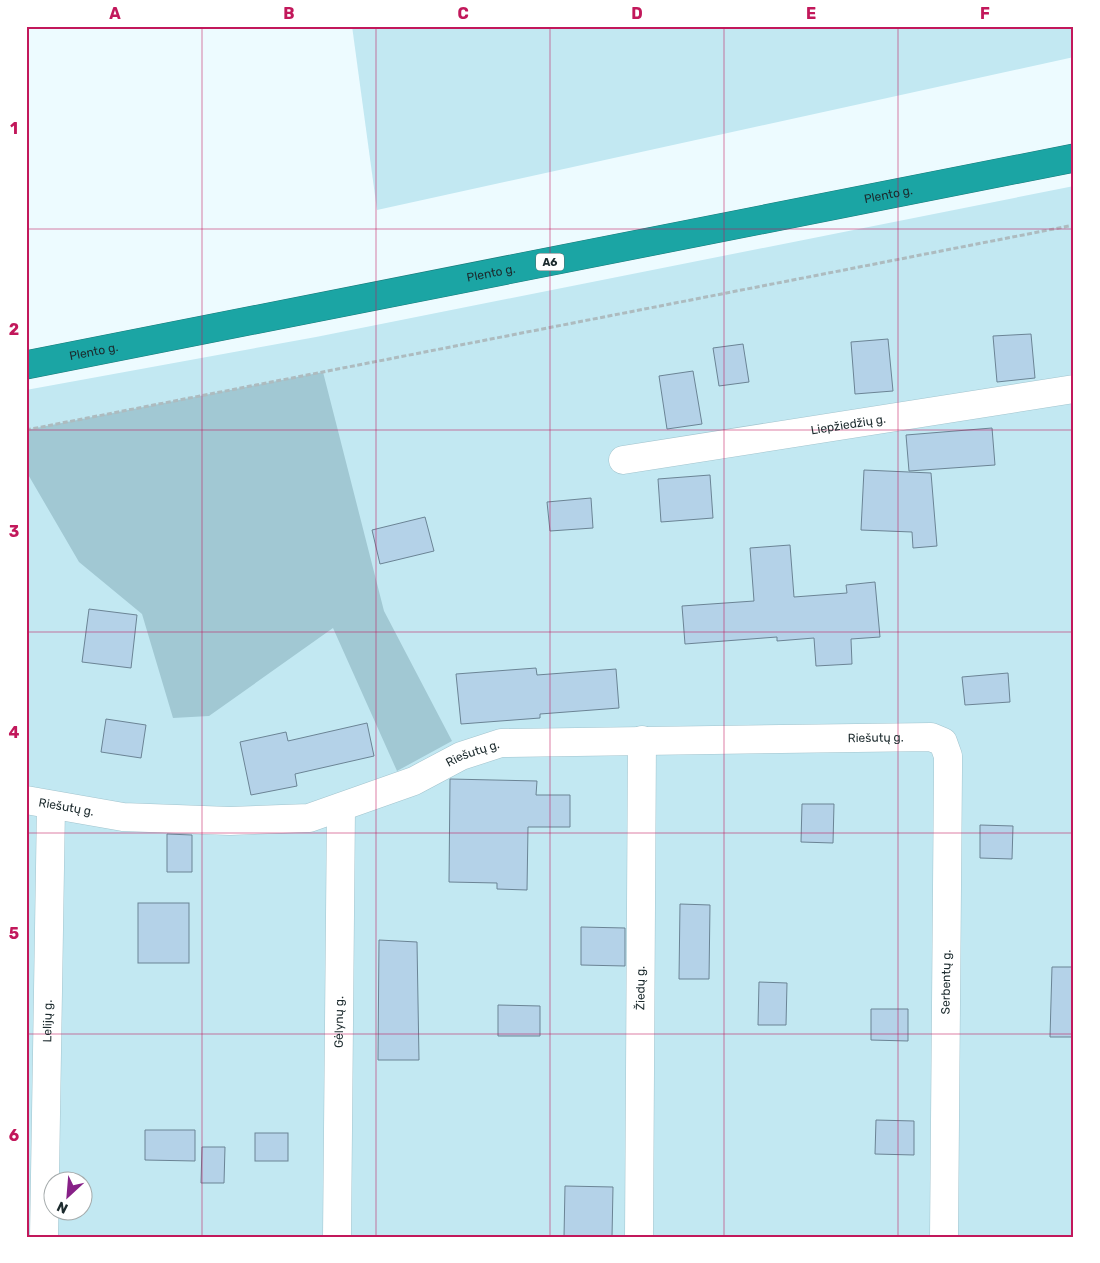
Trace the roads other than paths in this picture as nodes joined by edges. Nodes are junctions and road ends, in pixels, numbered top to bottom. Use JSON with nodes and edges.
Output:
{"nodes":[{"id":1,"x":1074,"y":158,"type":"edge"},
{"id":2,"x":26,"y":365,"type":"edge"},
{"id":3,"x":1074,"y":390,"type":"edge"},
{"id":4,"x":623,"y":460,"type":"dead end"},
{"id":5,"x":931,"y":737,"type":"joint"},
{"id":6,"x":642,"y":740,"type":"junction"},
{"id":7,"x":39,"y":803,"type":"edge"},
{"id":8,"x":341,"y":808,"type":"junction"},
{"id":9,"x":44,"y":1237,"type":"edge"},
{"id":10,"x":337,"y":1237,"type":"edge"},
{"id":11,"x":639,"y":1237,"type":"edge"},
{"id":12,"x":944,"y":1237,"type":"edge"}],
"edges":[{"from":1,"to":2,"type":"highway","name":"Plento g.","number":"A6"},
{"from":3,"to":4,"type":"street","name":"Liepžiedžių g."},
{"from":5,"to":6,"type":"street","name":"Riešutų g."},
{"from":5,"to":12,"type":"street","name":"Serbentų g."},
{"from":6,"to":8,"type":"street","name":"Riešutų g."},
{"from":6,"to":11,"type":"street","name":"Žiedų g."},
{"from":7,"to":8,"type":"street","name":"Riešutų g."},
{"from":7,"to":9,"type":"street","name":"Lelijų g."},
{"from":8,"to":10,"type":"street","name":"Gėlynų g."}]}
